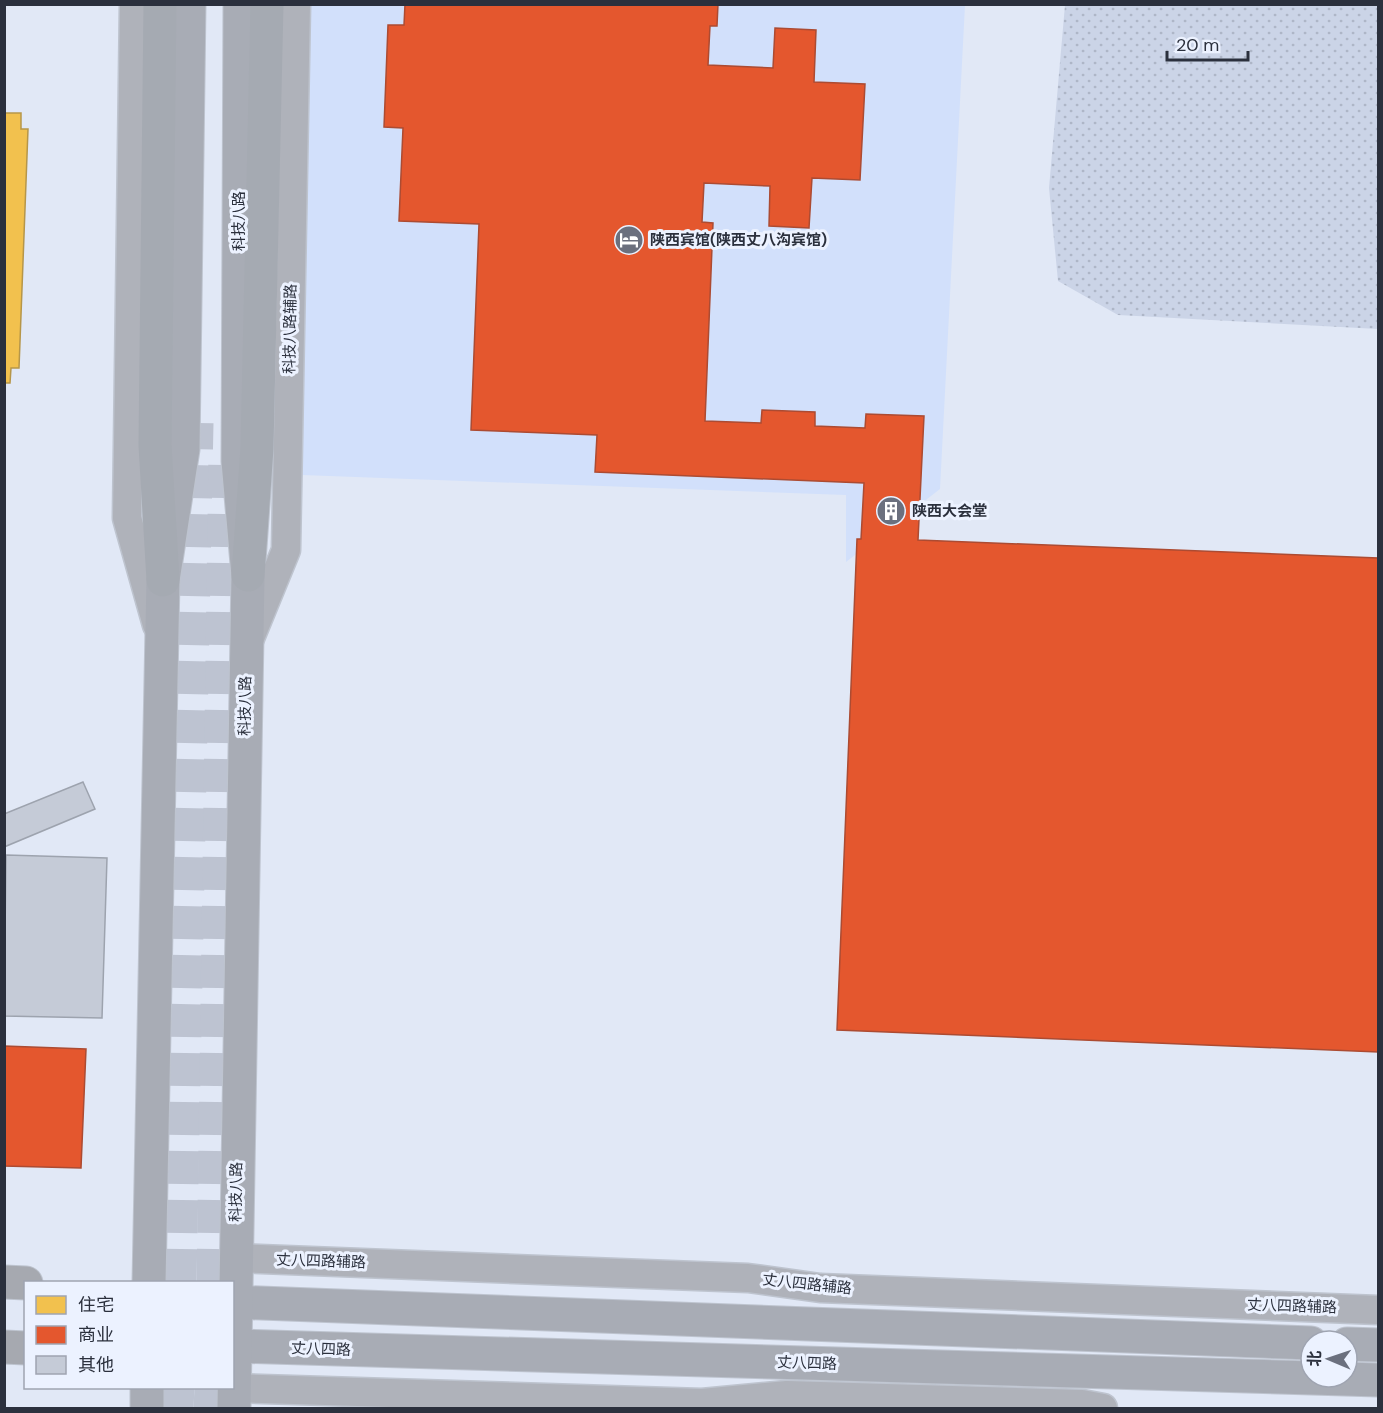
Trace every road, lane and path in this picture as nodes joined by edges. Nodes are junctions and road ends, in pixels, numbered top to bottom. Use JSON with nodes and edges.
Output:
{"nodes":[{"id":1,"x":134,"y":4,"type":"edge"},
{"id":2,"x":160,"y":4,"type":"edge"},
{"id":3,"x":189,"y":4,"type":"edge"},
{"id":4,"x":240,"y":4,"type":"edge"},
{"id":5,"x":267,"y":4,"type":"edge"},
{"id":6,"x":296,"y":4,"type":"edge"},
{"id":7,"x":248,"y":574,"type":"junction"},
{"id":8,"x":163,"y":580,"type":"junction"},
{"id":9,"x":162,"y":640,"type":"junction"},
{"id":10,"x":247,"y":646,"type":"junction"},
{"id":11,"x":235,"y":1258,"type":"junction"},
{"id":12,"x":4,"y":1281,"type":"edge"},
{"id":13,"x":148,"y":1281,"type":"edge"},
{"id":14,"x":234,"y":1281,"type":"edge"},
{"id":15,"x":24,"y":1283,"type":"edge"},
{"id":16,"x":234,"y":1303,"type":"edge"},
{"id":17,"x":1378,"y":1310,"type":"edge"},
{"id":18,"x":1299,"y":1343,"type":"edge"},
{"id":19,"x":1359,"y":1344,"type":"edge"},
{"id":20,"x":1378,"y":1345,"type":"edge"},
{"id":21,"x":234,"y":1346,"type":"edge"},
{"id":22,"x":4,"y":1347,"type":"edge"},
{"id":23,"x":24,"y":1348,"type":"edge"},
{"id":24,"x":1378,"y":1380,"type":"edge"},
{"id":25,"x":147,"y":1389,"type":"edge"},
{"id":26,"x":234,"y":1398,"type":"edge"},
{"id":27,"x":147,"y":1408,"type":"edge"},
{"id":28,"x":1103,"y":1408,"type":"edge"}],
"edges":[{"from":1,"to":9,"type":"street"},
{"from":2,"to":8,"type":"highway"},
{"from":3,"to":8,"type":"main road"},
{"from":4,"to":7,"type":"main road","name":"科技八路"},
{"from":5,"to":7,"type":"highway"},
{"from":6,"to":10,"type":"street","name":"科技八路辅路"},
{"from":7,"to":10,"type":"main road","name":"科技八路"},
{"from":8,"to":9,"type":"main road"},
{"from":9,"to":13,"type":"main road"},
{"from":10,"to":11,"type":"main road","name":"科技八路"},
{"from":11,"to":14,"type":"main road","name":"科技八路"},
{"from":11,"to":17,"type":"street","name":"丈八四路辅路"},
{"from":12,"to":15,"type":"main road"},
{"from":16,"to":18,"type":"main road"},
{"from":19,"to":20,"type":"main road"},
{"from":21,"to":24,"type":"main road","name":"丈八四路"},
{"from":21,"to":26,"type":"main road","name":"科技八路"},
{"from":22,"to":23,"type":"main road"},
{"from":25,"to":27,"type":"main road"},
{"from":26,"to":28,"type":"street"}]}
